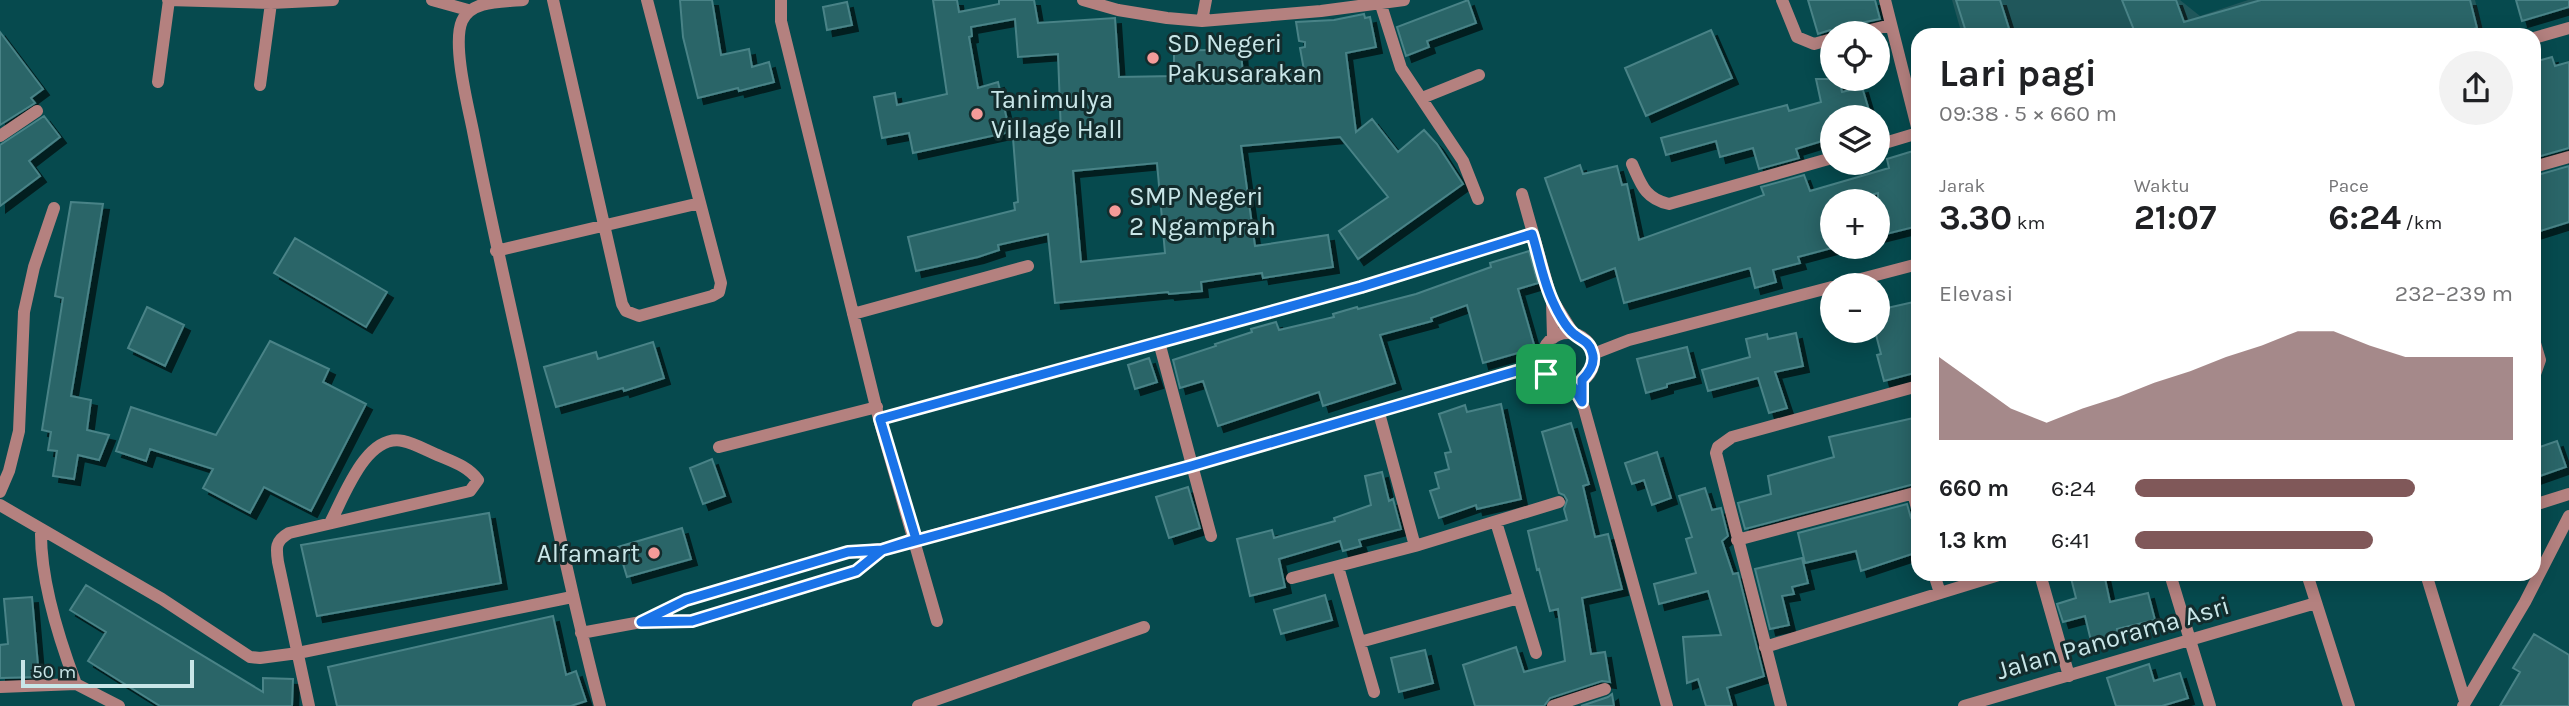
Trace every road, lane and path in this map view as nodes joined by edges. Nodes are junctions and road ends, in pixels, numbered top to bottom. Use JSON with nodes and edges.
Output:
{"nodes":[{"id":1,"x":169,"y":0,"type":"edge"},
{"id":2,"x":333,"y":0,"type":"edge"},
{"id":3,"x":432,"y":0,"type":"edge"},
{"id":4,"x":523,"y":0,"type":"edge"},
{"id":5,"x":553,"y":0,"type":"edge"},
{"id":6,"x":647,"y":0,"type":"edge"},
{"id":7,"x":781,"y":0,"type":"edge"},
{"id":8,"x":1084,"y":0,"type":"edge"},
{"id":9,"x":1206,"y":0,"type":"edge"},
{"id":10,"x":1404,"y":0,"type":"edge"},
{"id":11,"x":1782,"y":0,"type":"edge"},
{"id":12,"x":1885,"y":0,"type":"edge"},
{"id":13,"x":271,"y":3,"type":"junction"},
{"id":14,"x":1381,"y":5,"type":"junction"},
{"id":15,"x":1320,"y":6,"type":"edge"},
{"id":16,"x":468,"y":10,"type":"junction"},
{"id":17,"x":1202,"y":21,"type":"junction"},
{"id":18,"x":1891,"y":25,"type":"joint"},
{"id":19,"x":2569,"y":29,"type":"edge"},
{"id":20,"x":2541,"y":36,"type":"edge"},
{"id":21,"x":1820,"y":43,"type":"edge"},
{"id":22,"x":1479,"y":75,"type":"dead end"},
{"id":23,"x":158,"y":82,"type":"dead end"},
{"id":24,"x":260,"y":85,"type":"dead end"},
{"id":25,"x":1422,"y":97,"type":"junction"},
{"id":26,"x":1911,"y":104,"type":"edge"},
{"id":27,"x":37,"y":111,"type":"dead end"},
{"id":28,"x":1911,"y":134,"type":"edge"},
{"id":29,"x":0,"y":136,"type":"edge"},
{"id":30,"x":1890,"y":141,"type":"edge"},
{"id":31,"x":2569,"y":157,"type":"edge"},
{"id":32,"x":1820,"y":161,"type":"edge"},
{"id":33,"x":1632,"y":164,"type":"dead end"},
{"id":34,"x":2541,"y":165,"type":"edge"},
{"id":35,"x":1521,"y":194,"type":"dead end"},
{"id":36,"x":1478,"y":199,"type":"dead end"},
{"id":37,"x":700,"y":203,"type":"junction"},
{"id":38,"x":54,"y":208,"type":"dead end"},
{"id":39,"x":604,"y":226,"type":"junction"},
{"id":40,"x":1532,"y":234,"type":"junction"},
{"id":41,"x":496,"y":251,"type":"junction"},
{"id":42,"x":1028,"y":266,"type":"dead end"},
{"id":43,"x":1911,"y":266,"type":"edge"},
{"id":44,"x":1884,"y":273,"type":"edge"},
{"id":45,"x":1820,"y":290,"type":"edge"},
{"id":46,"x":1552,"y":301,"type":"junction"},
{"id":47,"x":853,"y":314,"type":"junction"},
{"id":48,"x":1573,"y":333,"type":"junction"},
{"id":49,"x":1553,"y":338,"type":"junction"},
{"id":50,"x":1159,"y":342,"type":"junction"},
{"id":51,"x":1591,"y":349,"type":"junction"},
{"id":52,"x":1542,"y":355,"type":"junction"},
{"id":53,"x":1527,"y":368,"type":"junction"},
{"id":54,"x":1546,"y":374,"type":"junction"},
{"id":55,"x":1577,"y":382,"type":"junction"},
{"id":56,"x":1911,"y":388,"type":"edge"},
{"id":57,"x":1379,"y":412,"type":"junction"},
{"id":58,"x":878,"y":413,"type":"junction"},
{"id":59,"x":719,"y":447,"type":"dead end"},
{"id":60,"x":1191,"y":466,"type":"junction"},
{"id":61,"x":0,"y":492,"type":"edge"},
{"id":62,"x":1911,"y":493,"type":"edge"},
{"id":63,"x":2569,"y":494,"type":"edge"},
{"id":64,"x":1559,"y":502,"type":"dead end"},
{"id":65,"x":2541,"y":503,"type":"edge"},
{"id":66,"x":0,"y":505,"type":"edge"},
{"id":67,"x":2569,"y":516,"type":"edge"},
{"id":68,"x":1496,"y":522,"type":"junction"},
{"id":69,"x":330,"y":523,"type":"junction"},
{"id":70,"x":41,"y":530,"type":"junction"},
{"id":71,"x":1211,"y":536,"type":"dead end"},
{"id":72,"x":916,"y":539,"type":"junction"},
{"id":73,"x":1737,"y":540,"type":"junction"},
{"id":74,"x":1415,"y":546,"type":"junction"},
{"id":75,"x":882,"y":550,"type":"junction"},
{"id":76,"x":1338,"y":567,"type":"junction"},
{"id":77,"x":2541,"y":571,"type":"edge"},
{"id":78,"x":1292,"y":579,"type":"dead end"},
{"id":79,"x":1936,"y":581,"type":"edge"},
{"id":80,"x":1979,"y":581,"type":"edge"},
{"id":81,"x":2042,"y":581,"type":"edge"},
{"id":82,"x":2172,"y":581,"type":"edge"},
{"id":83,"x":2309,"y":581,"type":"edge"},
{"id":84,"x":2428,"y":581,"type":"edge"},
{"id":85,"x":2536,"y":581,"type":"edge"},
{"id":86,"x":1940,"y":593,"type":"junction"},
{"id":87,"x":572,"y":597,"type":"junction"},
{"id":88,"x":1519,"y":598,"type":"junction"},
{"id":89,"x":2316,"y":603,"type":"junction"},
{"id":90,"x":937,"y":621,"type":"dead end"},
{"id":91,"x":641,"y":622,"type":"junction"},
{"id":92,"x":1144,"y":627,"type":"dead end"},
{"id":93,"x":580,"y":633,"type":"junction"},
{"id":94,"x":2190,"y":639,"type":"junction"},
{"id":95,"x":1360,"y":642,"type":"junction"},
{"id":96,"x":1765,"y":647,"type":"junction"},
{"id":97,"x":298,"y":653,"type":"junction"},
{"id":98,"x":1536,"y":653,"type":"dead end"},
{"id":99,"x":2069,"y":676,"type":"junction"},
{"id":100,"x":76,"y":684,"type":"junction"},
{"id":101,"x":0,"y":687,"type":"edge"},
{"id":102,"x":1605,"y":689,"type":"dead end"},
{"id":103,"x":1374,"y":692,"type":"dead end"},
{"id":104,"x":2464,"y":703,"type":"edge"},
{"id":105,"x":120,"y":706,"type":"edge"},
{"id":106,"x":309,"y":706,"type":"edge"},
{"id":107,"x":600,"y":706,"type":"edge"},
{"id":108,"x":918,"y":706,"type":"edge"},
{"id":109,"x":1554,"y":706,"type":"edge"},
{"id":110,"x":1667,"y":706,"type":"edge"},
{"id":111,"x":1781,"y":706,"type":"edge"},
{"id":112,"x":1964,"y":706,"type":"edge"},
{"id":113,"x":2210,"y":706,"type":"edge"},
{"id":114,"x":2349,"y":706,"type":"edge"}],
"edges":[{"from":1,"to":13,"type":"street"},
{"from":1,"to":23,"type":"street"},
{"from":2,"to":13,"type":"street"},
{"from":3,"to":16,"type":"street"},
{"from":4,"to":16,"type":"street"},
{"from":5,"to":39,"type":"street"},
{"from":6,"to":37,"type":"street"},
{"from":7,"to":47,"type":"street"},
{"from":8,"to":17,"type":"street"},
{"from":9,"to":17,"type":"street"},
{"from":10,"to":14,"type":"street"},
{"from":11,"to":21,"type":"street"},
{"from":12,"to":18,"type":"street"},
{"from":13,"to":24,"type":"street"},
{"from":14,"to":15,"type":"street"},
{"from":14,"to":25,"type":"street"},
{"from":15,"to":17,"type":"street"},
{"from":16,"to":41,"type":"street"},
{"from":18,"to":26,"type":"street"},
{"from":19,"to":20,"type":"street"},
{"from":22,"to":25,"type":"street"},
{"from":25,"to":36,"type":"street"},
{"from":27,"to":29,"type":"street"},
{"from":28,"to":30,"type":"street"},
{"from":31,"to":34,"type":"street"},
{"from":32,"to":33,"type":"street"},
{"from":35,"to":40,"type":"street"},
{"from":37,"to":39,"type":"street"},
{"from":37,"to":39,"type":"street"},
{"from":38,"to":61,"type":"street"},
{"from":39,"to":41,"type":"street"},
{"from":40,"to":46,"type":"street"},
{"from":40,"to":50,"type":"street"},
{"from":41,"to":87,"type":"street"},
{"from":42,"to":47,"type":"street"},
{"from":43,"to":44,"type":"street"},
{"from":45,"to":51,"type":"street"},
{"from":46,"to":48,"type":"street"},
{"from":46,"to":49,"type":"street"},
{"from":47,"to":58,"type":"street"},
{"from":48,"to":49,"type":"street"},
{"from":48,"to":51,"type":"street"},
{"from":49,"to":52,"type":"street"},
{"from":50,"to":58,"type":"street"},
{"from":50,"to":60,"type":"street"},
{"from":51,"to":55,"type":"street"},
{"from":52,"to":53,"type":"street"},
{"from":52,"to":54,"type":"street"},
{"from":53,"to":54,"type":"street"},
{"from":53,"to":57,"type":"street"},
{"from":54,"to":55,"type":"street"},
{"from":55,"to":110,"type":"street"},
{"from":56,"to":73,"type":"street"},
{"from":57,"to":60,"type":"street"},
{"from":57,"to":74,"type":"street"},
{"from":58,"to":59,"type":"street"},
{"from":58,"to":72,"type":"street"},
{"from":60,"to":71,"type":"street"},
{"from":60,"to":72,"type":"street"},
{"from":62,"to":73,"type":"street"},
{"from":63,"to":65,"type":"street"},
{"from":64,"to":68,"type":"street"},
{"from":66,"to":70,"type":"street"},
{"from":67,"to":77,"type":"street"},
{"from":68,"to":74,"type":"street"},
{"from":68,"to":88,"type":"street"},
{"from":69,"to":69,"type":"street"},
{"from":69,"to":97,"type":"street"},
{"from":70,"to":97,"type":"street"},
{"from":70,"to":100,"type":"street"},
{"from":72,"to":75,"type":"street"},
{"from":72,"to":90,"type":"street"},
{"from":73,"to":96,"type":"street"},
{"from":74,"to":76,"type":"street"},
{"from":75,"to":91,"type":"street"},
{"from":75,"to":91,"type":"street"},
{"from":76,"to":78,"type":"street"},
{"from":76,"to":95,"type":"street"},
{"from":79,"to":86,"type":"street"},
{"from":80,"to":86,"type":"street"},
{"from":81,"to":99,"type":"street"},
{"from":82,"to":94,"type":"street"},
{"from":83,"to":89,"type":"street"},
{"from":84,"to":104,"type":"street"},
{"from":85,"to":104,"type":"street"},
{"from":86,"to":96,"type":"street"},
{"from":87,"to":93,"type":"street"},
{"from":87,"to":97,"type":"street"},
{"from":88,"to":95,"type":"street"},
{"from":88,"to":98,"type":"street"},
{"from":89,"to":94,"type":"street","name":"Jalan Panorama Asri"},
{"from":89,"to":114,"type":"street"},
{"from":91,"to":93,"type":"street"},
{"from":92,"to":108,"type":"street"},
{"from":93,"to":107,"type":"street"},
{"from":94,"to":99,"type":"street","name":"Jalan Panorama Asri"},
{"from":94,"to":113,"type":"street"},
{"from":95,"to":103,"type":"street"},
{"from":96,"to":111,"type":"street"},
{"from":97,"to":106,"type":"street"},
{"from":99,"to":112,"type":"street","name":"Jalan Panorama Asri"},
{"from":100,"to":101,"type":"street"},
{"from":100,"to":105,"type":"street"},
{"from":102,"to":109,"type":"street"}]}
